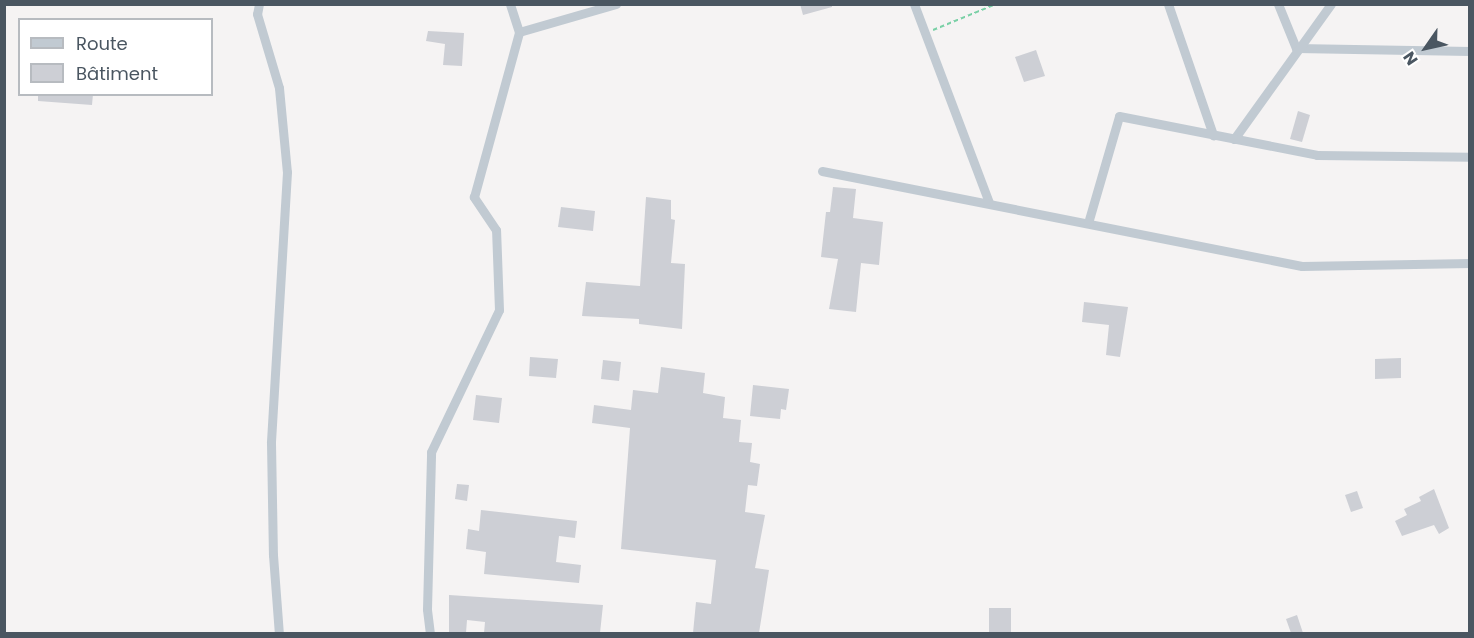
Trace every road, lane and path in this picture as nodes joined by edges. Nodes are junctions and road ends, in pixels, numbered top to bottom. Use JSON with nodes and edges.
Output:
{"nodes":[{"id":1,"x":259,"y":4,"type":"edge"},
{"id":2,"x":510,"y":4,"type":"edge"},
{"id":3,"x":616,"y":4,"type":"edge"},
{"id":4,"x":914,"y":4,"type":"edge"},
{"id":5,"x":996,"y":4,"type":"edge"},
{"id":6,"x":1168,"y":4,"type":"edge"},
{"id":7,"x":1278,"y":4,"type":"edge"},
{"id":8,"x":1330,"y":4,"type":"edge"},
{"id":9,"x":519,"y":32,"type":"junction"},
{"id":10,"x":922,"y":34,"type":"junction"},
{"id":11,"x":1296,"y":48,"type":"junction"},
{"id":12,"x":1470,"y":51,"type":"edge"},
{"id":13,"x":1213,"y":135,"type":"junction"},
{"id":14,"x":1234,"y":140,"type":"junction"},
{"id":15,"x":1470,"y":157,"type":"edge"},
{"id":16,"x":822,"y":171,"type":"dead end"},
{"id":17,"x":989,"y":203,"type":"junction"},
{"id":18,"x":1088,"y":223,"type":"junction"},
{"id":19,"x":1470,"y":263,"type":"edge"},
{"id":20,"x":279,"y":633,"type":"edge"},
{"id":21,"x":430,"y":633,"type":"edge"}],
"edges":[{"from":1,"to":20,"type":"street"},
{"from":2,"to":9,"type":"street"},
{"from":3,"to":9,"type":"street"},
{"from":4,"to":10,"type":"street"},
{"from":5,"to":10,"type":"path"},
{"from":6,"to":13,"type":"street"},
{"from":7,"to":11,"type":"street"},
{"from":8,"to":11,"type":"street"},
{"from":9,"to":21,"type":"street"},
{"from":10,"to":17,"type":"street"},
{"from":11,"to":12,"type":"street"},
{"from":11,"to":14,"type":"street"},
{"from":13,"to":14,"type":"street"},
{"from":13,"to":18,"type":"street"},
{"from":14,"to":15,"type":"street"},
{"from":16,"to":17,"type":"street"},
{"from":17,"to":18,"type":"street"},
{"from":18,"to":19,"type":"street"}]}
